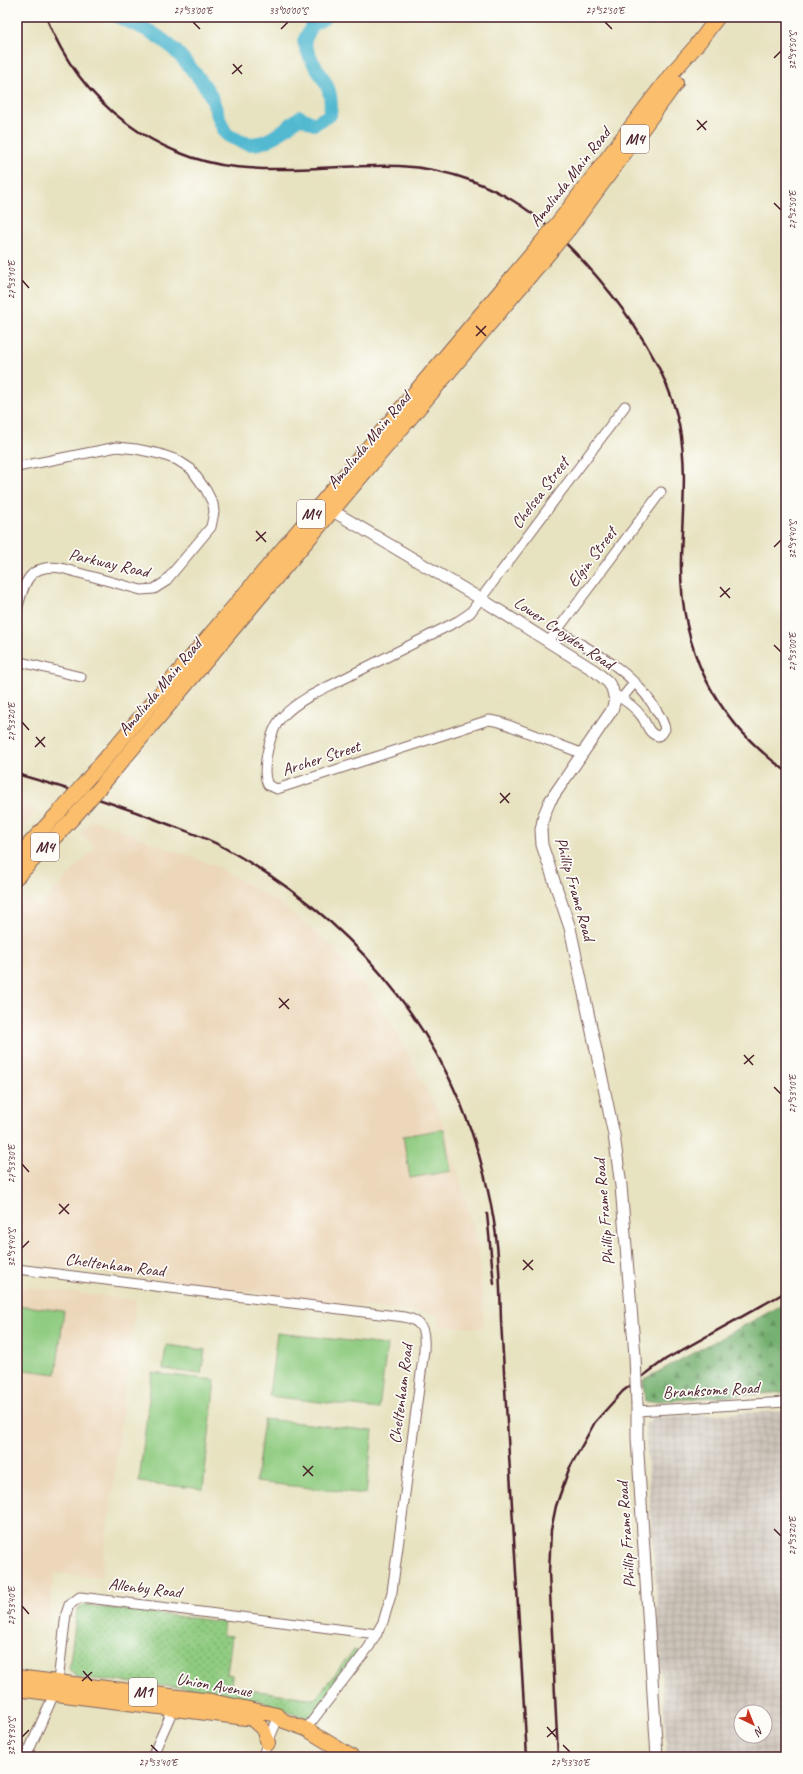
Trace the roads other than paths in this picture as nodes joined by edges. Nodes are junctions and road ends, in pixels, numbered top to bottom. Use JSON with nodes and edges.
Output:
{"nodes":[{"id":1,"x":718,"y":17,"type":"edge"},
{"id":2,"x":545,"y":248,"type":"junction"},
{"id":3,"x":625,"y":406,"type":"dead end"},
{"id":4,"x":17,"y":467,"type":"edge"},
{"id":5,"x":661,"y":492,"type":"dead end"},
{"id":6,"x":320,"y":503,"type":"junction"},
{"id":7,"x":333,"y":511,"type":"junction"},
{"id":8,"x":481,"y":599,"type":"junction"},
{"id":9,"x":17,"y":610,"type":"edge"},
{"id":10,"x":557,"y":630,"type":"junction"},
{"id":11,"x":549,"y":641,"type":"junction"},
{"id":12,"x":17,"y":661,"type":"edge"},
{"id":13,"x":80,"y":677,"type":"dead end"},
{"id":14,"x":635,"y":682,"type":"junction"},
{"id":15,"x":618,"y":696,"type":"junction"},
{"id":16,"x":581,"y":753,"type":"junction"},
{"id":17,"x":17,"y":857,"type":"edge"},
{"id":18,"x":17,"y":877,"type":"edge"},
{"id":19,"x":17,"y":1269,"type":"edge"},
{"id":20,"x":786,"y":1402,"type":"edge"},
{"id":21,"x":637,"y":1408,"type":"junction"},
{"id":22,"x":377,"y":1634,"type":"junction"},
{"id":23,"x":17,"y":1677,"type":"edge"},
{"id":24,"x":56,"y":1687,"type":"junction"},
{"id":25,"x":17,"y":1689,"type":"edge"},
{"id":26,"x":177,"y":1702,"type":"junction"},
{"id":27,"x":252,"y":1719,"type":"junction"},
{"id":28,"x":279,"y":1719,"type":"junction"},
{"id":29,"x":306,"y":1729,"type":"junction"},
{"id":30,"x":268,"y":1743,"type":"junction"},
{"id":31,"x":26,"y":1757,"type":"edge"},
{"id":32,"x":152,"y":1757,"type":"edge"},
{"id":33,"x":262,"y":1757,"type":"edge"},
{"id":34,"x":352,"y":1757,"type":"edge"},
{"id":35,"x":657,"y":1757,"type":"edge"}],
"edges":[{"from":1,"to":2,"type":"main road","name":"Amalinda Main Road","number":"M4","bridge":true},
{"from":2,"to":6,"type":"main road","name":"Amalinda Main Road","number":"M4"},
{"from":2,"to":7,"type":"main road","name":"Amalinda Main Road","number":"M4"},
{"from":3,"to":8,"type":"street","name":"Chelsea Street"},
{"from":4,"to":9,"type":"street","name":"Parkway Road"},
{"from":5,"to":10,"type":"street","name":"Elgin Street"},
{"from":6,"to":7,"type":"street","name":"Lower Croyden Road"},
{"from":6,"to":17,"type":"main road","name":"Amalinda Main Road","number":"M4","bridge":true},
{"from":7,"to":8,"type":"street","name":"Lower Croyden Road"},
{"from":7,"to":18,"type":"main road","name":"Amalinda Main Road","number":"M4","bridge":true},
{"from":8,"to":11,"type":"street","name":"Lower Croyden Road"},
{"from":8,"to":16,"type":"street","name":"Archer Street"},
{"from":10,"to":11,"type":"street","name":"Elgin Street"},
{"from":10,"to":14,"type":"street","name":"Lower Croyden Road"},
{"from":11,"to":15,"type":"street","name":"Lower Croyden Road"},
{"from":12,"to":13,"type":"street"},
{"from":14,"to":15,"type":"street"},
{"from":14,"to":15,"type":"street","name":"Lower Croyden Road"},
{"from":15,"to":16,"type":"street","name":"Phillip Frame Road"},
{"from":16,"to":21,"type":"street","name":"Phillip Frame Road","bridge":true},
{"from":19,"to":22,"type":"street","name":"Cheltenham Road"},
{"from":20,"to":21,"type":"street","name":"Branksome Road"},
{"from":21,"to":35,"type":"street","name":"Phillip Frame Road"},
{"from":22,"to":24,"type":"street","name":"Allenby Road"},
{"from":22,"to":29,"type":"street","name":"Cheltenham Road"},
{"from":23,"to":24,"type":"main road","name":"Union Avenue","number":"M1"},
{"from":24,"to":25,"type":"main road","name":"Union Avenue","number":"M1"},
{"from":24,"to":26,"type":"main road","name":"Union Avenue","number":"M1"},
{"from":24,"to":31,"type":"street","name":"Allenby Road"},
{"from":26,"to":27,"type":"main road","name":"Union Avenue","number":"M1"},
{"from":26,"to":28,"type":"main road","name":"Union Avenue","number":"M1"},
{"from":26,"to":32,"type":"street"},
{"from":27,"to":28,"type":"main road","name":"Union Avenue","number":"M1"},
{"from":27,"to":30,"type":"main road"},
{"from":28,"to":29,"type":"main road","name":"Union Avenue","number":"M1"},
{"from":28,"to":30,"type":"street"},
{"from":29,"to":34,"type":"main road","name":"Union Avenue","number":"M1"},
{"from":30,"to":33,"type":"street"}]}
